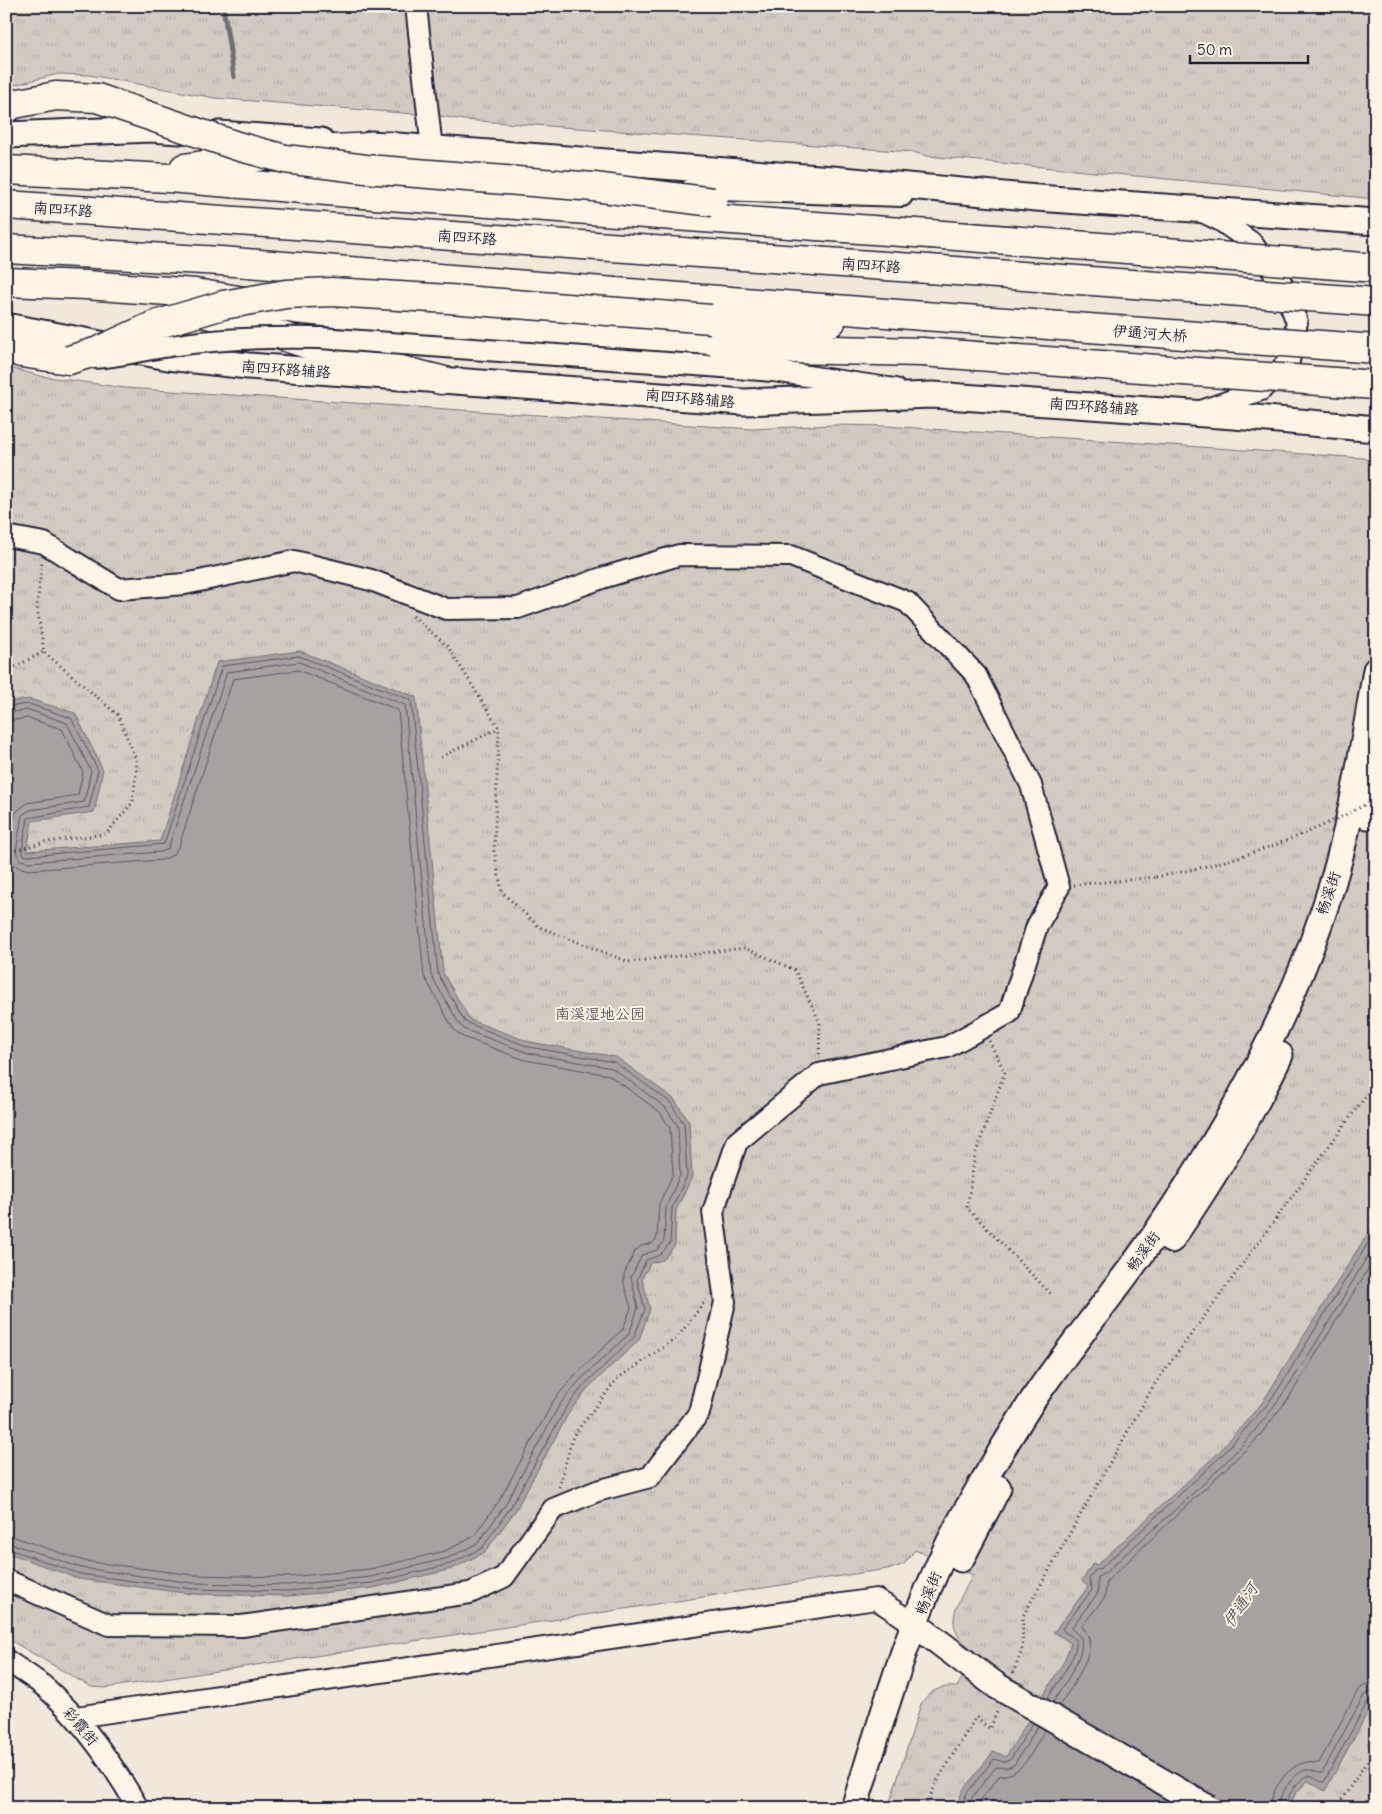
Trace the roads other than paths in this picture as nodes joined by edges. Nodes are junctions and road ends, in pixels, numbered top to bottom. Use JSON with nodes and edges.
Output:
{"nodes":[{"id":1,"x":416,"y":6,"type":"edge"},
{"id":2,"x":6,"y":109,"type":"edge"},
{"id":3,"x":6,"y":135,"type":"edge"},
{"id":4,"x":392,"y":146,"type":"junction"},
{"id":5,"x":432,"y":149,"type":"junction"},
{"id":6,"x":6,"y":170,"type":"edge"},
{"id":7,"x":104,"y":175,"type":"junction"},
{"id":8,"x":713,"y":196,"type":"junction"},
{"id":9,"x":1037,"y":198,"type":"junction"},
{"id":10,"x":6,"y":205,"type":"edge"},
{"id":11,"x":1197,"y":209,"type":"junction"},
{"id":12,"x":1376,"y":222,"type":"edge"},
{"id":13,"x":925,"y":234,"type":"junction"},
{"id":14,"x":6,"y":249,"type":"edge"},
{"id":15,"x":1376,"y":268,"type":"edge"},
{"id":16,"x":6,"y":282,"type":"edge"},
{"id":17,"x":38,"y":283,"type":"junction"},
{"id":18,"x":1376,"y":302,"type":"edge"},
{"id":19,"x":924,"y":316,"type":"junction"},
{"id":20,"x":720,"y":320,"type":"junction"},
{"id":21,"x":6,"y":326,"type":"edge"},
{"id":22,"x":6,"y":346,"type":"edge"},
{"id":23,"x":1376,"y":349,"type":"edge"},
{"id":24,"x":827,"y":350,"type":"junction"},
{"id":25,"x":69,"y":360,"type":"junction"},
{"id":26,"x":441,"y":380,"type":"junction"},
{"id":27,"x":1376,"y":385,"type":"edge"},
{"id":28,"x":933,"y":395,"type":"junction"},
{"id":29,"x":1194,"y":413,"type":"junction"},
{"id":30,"x":1376,"y":429,"type":"edge"},
{"id":31,"x":6,"y":536,"type":"edge"},
{"id":32,"x":1376,"y":670,"type":"edge"},
{"id":33,"x":1376,"y":778,"type":"edge"},
{"id":34,"x":6,"y":1580,"type":"edge"},
{"id":35,"x":922,"y":1630,"type":"junction"},
{"id":36,"x":6,"y":1660,"type":"edge"},
{"id":37,"x":76,"y":1717,"type":"junction"},
{"id":38,"x":138,"y":1808,"type":"edge"},
{"id":39,"x":854,"y":1808,"type":"edge"},
{"id":40,"x":871,"y":1808,"type":"edge"},
{"id":41,"x":1208,"y":1808,"type":"edge"}],
"edges":[{"from":1,"to":5,"type":"street"},
{"from":2,"to":8,"type":"highway","bridge":true},
{"from":3,"to":4,"type":"main road"},
{"from":4,"to":5,"type":"main road"},
{"from":4,"to":7,"type":"highway"},
{"from":5,"to":9,"type":"main road"},
{"from":6,"to":7,"type":"highway"},
{"from":7,"to":13,"type":"highway"},
{"from":8,"to":9,"type":"street"},
{"from":8,"to":13,"type":"highway"},
{"from":9,"to":11,"type":"main road"},
{"from":10,"to":18,"type":"highway","name":"南四环路","bridge":true},
{"from":11,"to":12,"type":"main road"},
{"from":11,"to":29,"type":"street"},
{"from":13,"to":15,"type":"highway","bridge":true},
{"from":14,"to":19,"type":"highway"},
{"from":16,"to":17,"type":"highway"},
{"from":17,"to":24,"type":"highway"},
{"from":17,"to":26,"type":"highway"},
{"from":19,"to":20,"type":"highway"},
{"from":19,"to":23,"type":"highway","name":"伊通河大桥","bridge":true},
{"from":20,"to":24,"type":"highway"},
{"from":20,"to":25,"type":"highway","bridge":true},
{"from":21,"to":26,"type":"main road","name":"南四环路辅路"},
{"from":22,"to":25,"type":"highway"},
{"from":24,"to":27,"type":"highway","bridge":true},
{"from":25,"to":28,"type":"street","bridge":true},
{"from":26,"to":28,"type":"main road","name":"南四环路辅路"},
{"from":28,"to":29,"type":"main road","name":"南四环路辅路"},
{"from":29,"to":30,"type":"main road","name":"南四环路辅路"},
{"from":31,"to":34,"type":"street"},
{"from":32,"to":35,"type":"main road","name":"畅溪街"},
{"from":33,"to":35,"type":"main road","name":"畅溪街"},
{"from":35,"to":37,"type":"street"},
{"from":35,"to":39,"type":"main road","name":"畅溪街"},
{"from":35,"to":40,"type":"main road","name":"畅溪街"},
{"from":35,"to":41,"type":"main road","bridge":true},
{"from":36,"to":37,"type":"street","name":"彩霞街"},
{"from":37,"to":38,"type":"street","name":"彩霞街"}]}
